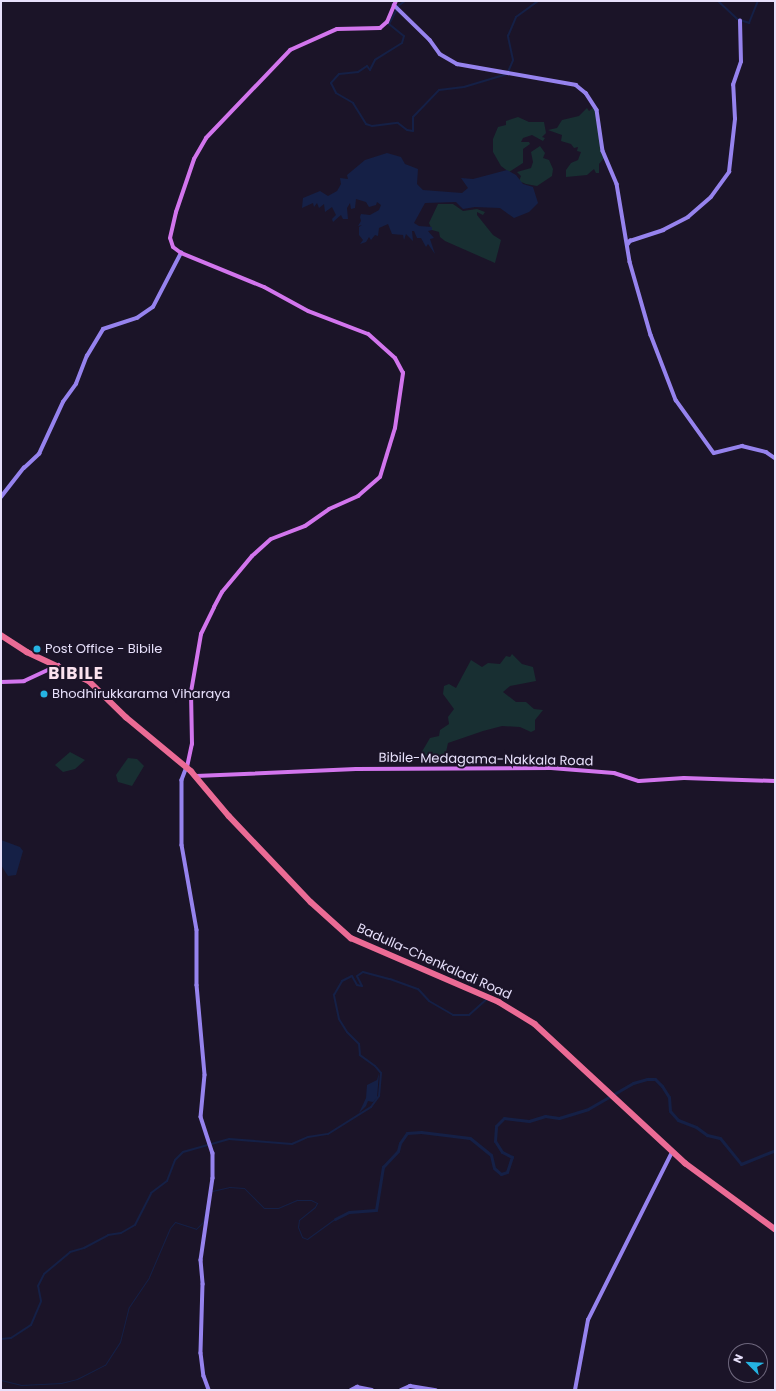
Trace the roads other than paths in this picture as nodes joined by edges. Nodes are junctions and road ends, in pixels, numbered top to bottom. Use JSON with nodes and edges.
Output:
{"nodes":[{"id":1,"x":395,"y":3,"type":"edge"},
{"id":2,"x":740,"y":21,"type":"dead end"},
{"id":3,"x":628,"y":244,"type":"junction"},
{"id":4,"x":181,"y":253,"type":"junction"},
{"id":5,"x":775,"y":458,"type":"edge"},
{"id":6,"x":1,"y":497,"type":"edge"},
{"id":7,"x":1,"y":635,"type":"edge"},
{"id":8,"x":58,"y":665,"type":"junction"},
{"id":9,"x":1,"y":682,"type":"edge"},
{"id":10,"x":187,"y":767,"type":"junction"},
{"id":11,"x":196,"y":776,"type":"junction"},
{"id":12,"x":775,"y":781,"type":"edge"},
{"id":13,"x":672,"y":1152,"type":"junction"},
{"id":14,"x":775,"y":1229,"type":"edge"},
{"id":15,"x":209,"y":1390,"type":"edge"},
{"id":16,"x":351,"y":1390,"type":"edge"},
{"id":17,"x":372,"y":1390,"type":"edge"},
{"id":18,"x":402,"y":1390,"type":"edge"},
{"id":19,"x":436,"y":1390,"type":"edge"},
{"id":20,"x":575,"y":1390,"type":"edge"}],
"edges":[{"from":1,"to":3,"type":"main road"},
{"from":1,"to":4,"type":"main road"},
{"from":2,"to":3,"type":"main road"},
{"from":3,"to":5,"type":"main road"},
{"from":4,"to":6,"type":"main road"},
{"from":4,"to":10,"type":"main road"},
{"from":7,"to":8,"type":"highway","name":"Badulla-Chenkaladi Road"},
{"from":8,"to":9,"type":"main road"},
{"from":8,"to":10,"type":"highway","name":"Badulla-Chenkaladi Road"},
{"from":10,"to":11,"type":"highway","name":"Badulla-Chenkaladi Road"},
{"from":10,"to":15,"type":"main road"},
{"from":11,"to":12,"type":"main road","name":"Bibile-Medagama-Nakkala Road"},
{"from":11,"to":13,"type":"highway","name":"Badulla-Chenkaladi Road"},
{"from":13,"to":14,"type":"highway","name":"Badulla-Chenkaladi Road"},
{"from":13,"to":20,"type":"main road"},
{"from":16,"to":17,"type":"main road"},
{"from":18,"to":19,"type":"main road"}]}
